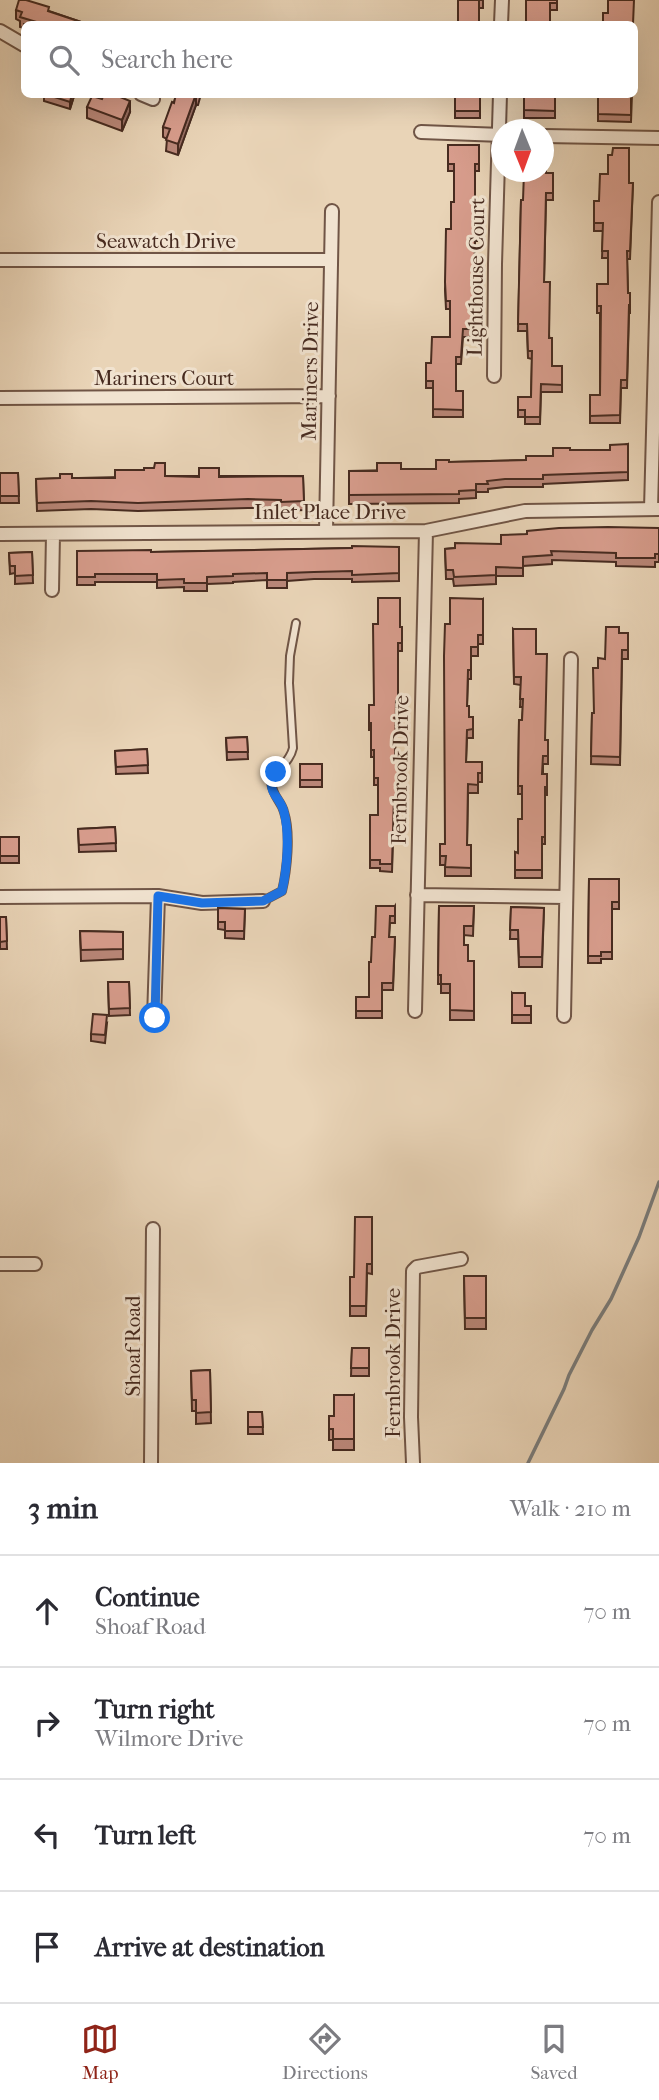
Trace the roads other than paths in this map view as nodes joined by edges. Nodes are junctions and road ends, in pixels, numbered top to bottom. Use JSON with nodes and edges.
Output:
{"nodes":[{"id":1,"x":502,"y":0,"type":"edge"},
{"id":2,"x":501,"y":21,"type":"edge"},
{"id":3,"x":0,"y":31,"type":"edge"},
{"id":4,"x":21,"y":43,"type":"edge"},
{"id":5,"x":500,"y":98,"type":"edge"},
{"id":6,"x":500,"y":119,"type":"edge"},
{"id":7,"x":421,"y":132,"type":"dead end"},
{"id":8,"x":491,"y":135,"type":"edge"},
{"id":9,"x":554,"y":136,"type":"edge"},
{"id":10,"x":659,"y":138,"type":"edge"},
{"id":11,"x":498,"y":182,"type":"edge"},
{"id":12,"x":659,"y":202,"type":"edge"},
{"id":13,"x":332,"y":211,"type":"dead end"},
{"id":14,"x":0,"y":260,"type":"edge"},
{"id":15,"x":331,"y":260,"type":"junction"},
{"id":16,"x":658,"y":325,"type":"edge"},
{"id":17,"x":494,"y":376,"type":"dead end"},
{"id":18,"x":329,"y":396,"type":"junction"},
{"id":19,"x":0,"y":398,"type":"edge"},
{"id":20,"x":655,"y":509,"type":"edge"},
{"id":21,"x":326,"y":531,"type":"junction"},
{"id":22,"x":426,"y":531,"type":"junction"},
{"id":23,"x":0,"y":534,"type":"edge"},
{"id":24,"x":53,"y":534,"type":"junction"},
{"id":25,"x":52,"y":590,"type":"dead end"},
{"id":26,"x":296,"y":623,"type":"dead end"},
{"id":27,"x":571,"y":659,"type":"dead end"},
{"id":28,"x":417,"y":895,"type":"junction"},
{"id":29,"x":158,"y":896,"type":"junction"},
{"id":30,"x":0,"y":897,"type":"edge"},
{"id":31,"x":566,"y":897,"type":"junction"},
{"id":32,"x":263,"y":901,"type":"joint"},
{"id":33,"x":415,"y":1011,"type":"dead end"},
{"id":34,"x":564,"y":1016,"type":"dead end"},
{"id":35,"x":155,"y":1018,"type":"dead end"},
{"id":36,"x":153,"y":1229,"type":"dead end"},
{"id":37,"x":461,"y":1259,"type":"dead end"},
{"id":38,"x":0,"y":1264,"type":"edge"},
{"id":39,"x":35,"y":1264,"type":"dead end"},
{"id":40,"x":151,"y":1463,"type":"edge"},
{"id":41,"x":413,"y":1463,"type":"edge"}],
"edges":[{"from":1,"to":2,"type":"street"},
{"from":3,"to":4,"type":"street"},
{"from":5,"to":6,"type":"street","name":"Lighthouse Court"},
{"from":7,"to":8,"type":"street"},
{"from":9,"to":10,"type":"street"},
{"from":11,"to":17,"type":"street","name":"Lighthouse Court"},
{"from":12,"to":16,"type":"street"},
{"from":13,"to":15,"type":"street","name":"Mariners Drive"},
{"from":14,"to":15,"type":"street","name":"Seawatch Drive"},
{"from":15,"to":18,"type":"street","name":"Mariners Drive"},
{"from":16,"to":20,"type":"street"},
{"from":18,"to":19,"type":"street","name":"Mariners Court"},
{"from":18,"to":21,"type":"street","name":"Mariners Drive"},
{"from":20,"to":22,"type":"street","name":"Inlet Place Drive"},
{"from":21,"to":22,"type":"street","name":"Inlet Place Drive"},
{"from":21,"to":24,"type":"street","name":"Inlet Place Drive"},
{"from":22,"to":28,"type":"street","name":"Fernbrook Drive"},
{"from":23,"to":24,"type":"street","name":"Inlet Place Drive"},
{"from":24,"to":25,"type":"street"},
{"from":26,"to":32,"type":"lane"},
{"from":27,"to":31,"type":"street"},
{"from":28,"to":31,"type":"street"},
{"from":28,"to":33,"type":"street","name":"Fernbrook Drive"},
{"from":29,"to":30,"type":"street"},
{"from":29,"to":32,"type":"street"},
{"from":29,"to":35,"type":"street"},
{"from":31,"to":34,"type":"street"},
{"from":36,"to":40,"type":"street","name":"Shoaf Road"},
{"from":37,"to":41,"type":"street","name":"Fernbrook Drive"},
{"from":38,"to":39,"type":"street"}]}
